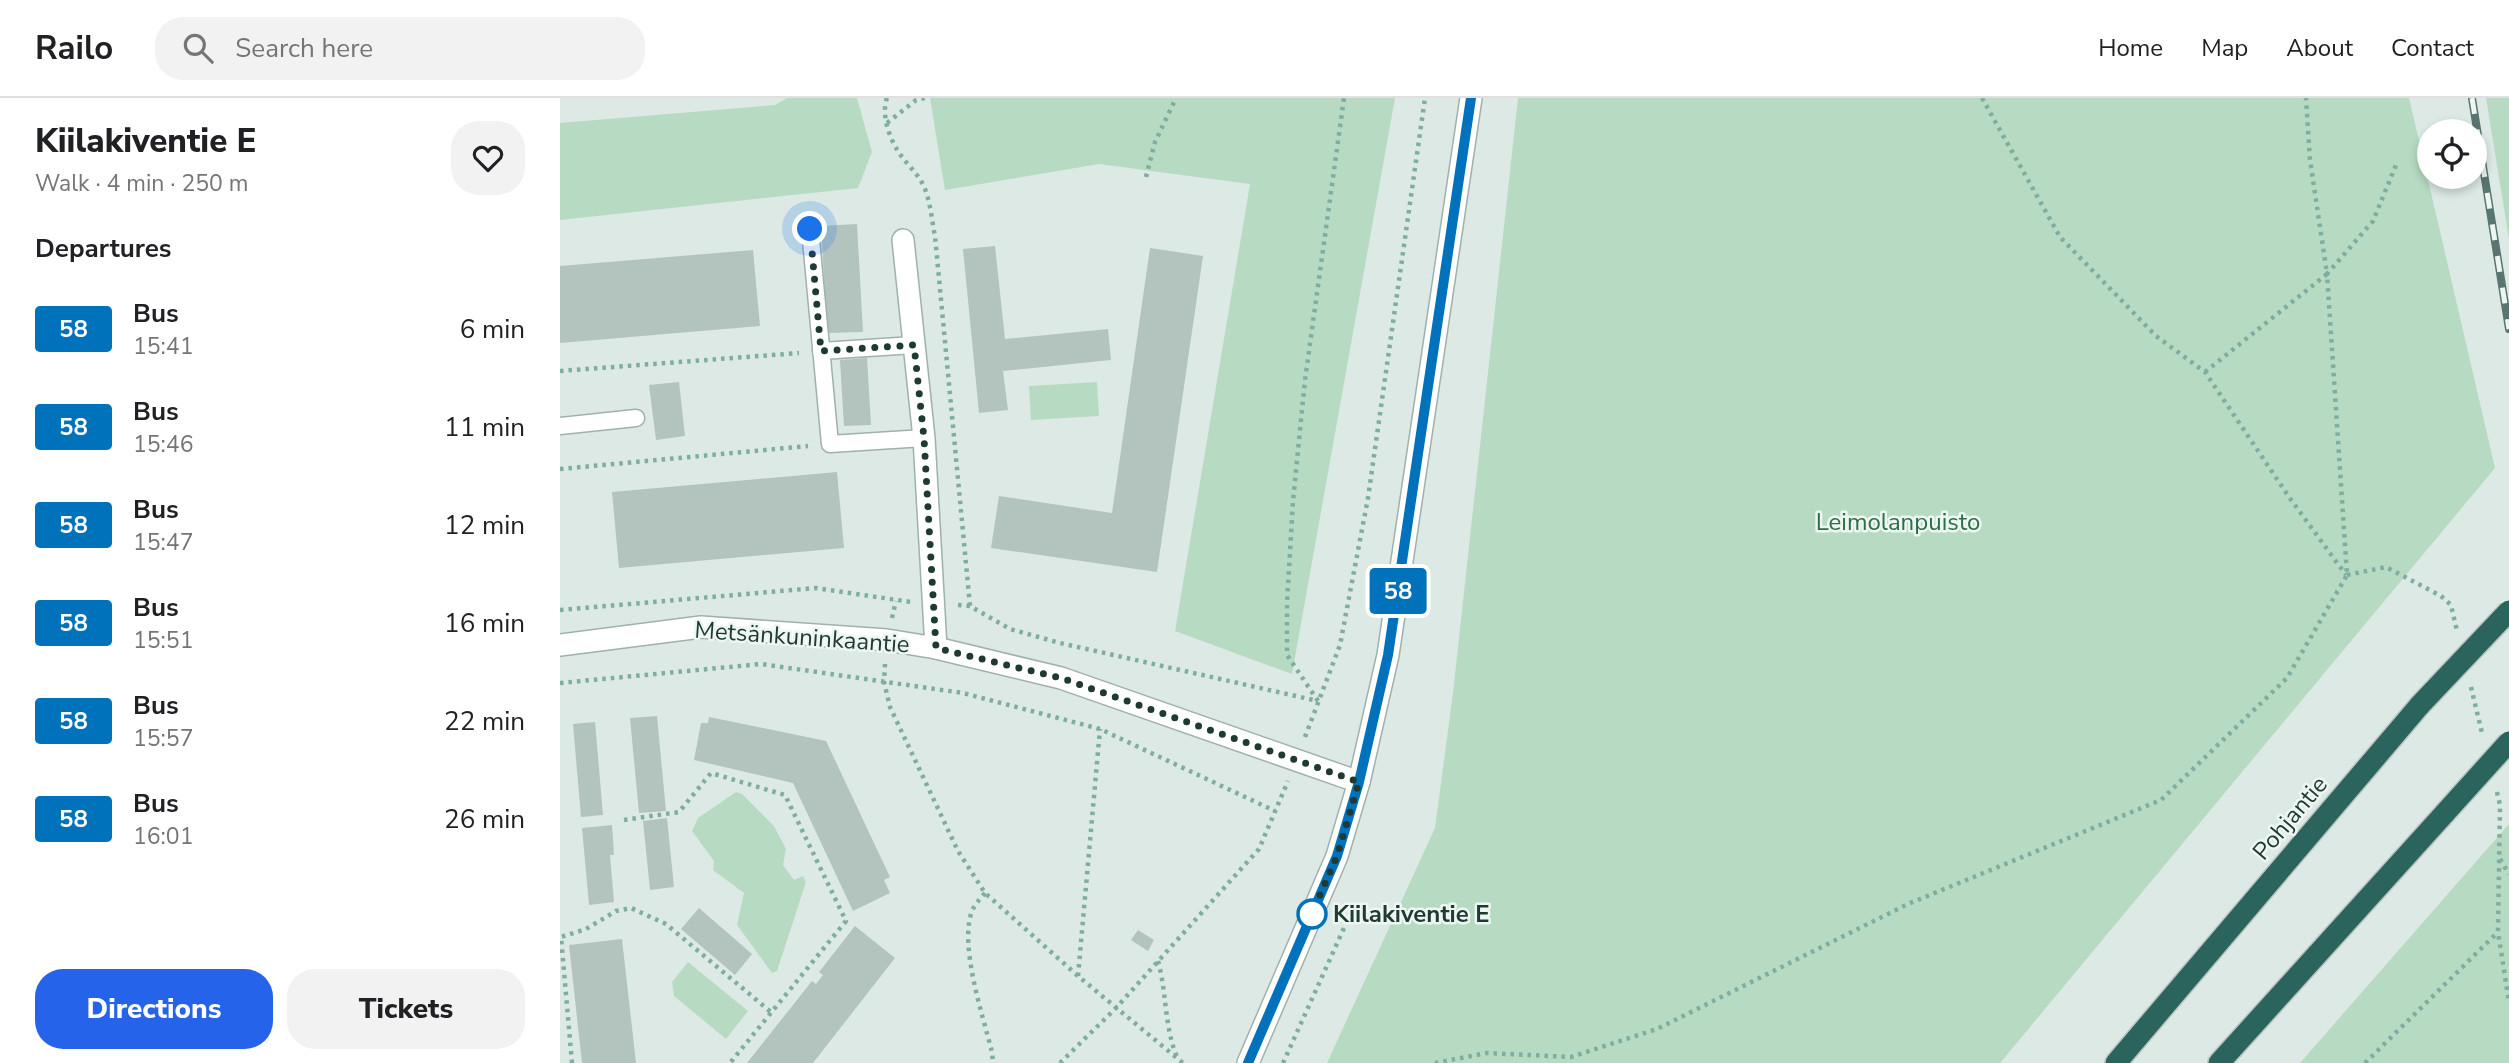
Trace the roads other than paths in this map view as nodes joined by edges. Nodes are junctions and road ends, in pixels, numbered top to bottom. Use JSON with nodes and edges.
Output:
{"nodes":[{"id":1,"x":1471,"y":98,"type":"edge"},
{"id":2,"x":810,"y":229,"type":"dead end"},
{"id":3,"x":902,"y":240,"type":"dead end"},
{"id":4,"x":914,"y":345,"type":"junction"},
{"id":5,"x":821,"y":351,"type":"junction"},
{"id":6,"x":636,"y":418,"type":"dead end"},
{"id":7,"x":560,"y":426,"type":"edge"},
{"id":8,"x":924,"y":438,"type":"junction"},
{"id":9,"x":2509,"y":611,"type":"edge"},
{"id":10,"x":560,"y":645,"type":"edge"},
{"id":11,"x":936,"y":648,"type":"junction"},
{"id":12,"x":2509,"y":742,"type":"edge"},
{"id":13,"x":1359,"y":782,"type":"junction"},
{"id":14,"x":1248,"y":1063,"type":"edge"},
{"id":15,"x":2116,"y":1063,"type":"edge"},
{"id":16,"x":2219,"y":1063,"type":"edge"}],
"edges":[{"from":1,"to":13,"type":"street"},
{"from":2,"to":5,"type":"lane"},
{"from":3,"to":4,"type":"street"},
{"from":4,"to":5,"type":"lane"},
{"from":4,"to":8,"type":"street"},
{"from":5,"to":8,"type":"lane"},
{"from":6,"to":7,"type":"lane"},
{"from":8,"to":11,"type":"street"},
{"from":9,"to":15,"type":"highway","name":"Pohjantie","bridge":true},
{"from":10,"to":11,"type":"street","name":"Metsänkuninkaantie"},
{"from":11,"to":13,"type":"street","name":"Metsänkuninkaantie"},
{"from":12,"to":16,"type":"highway","bridge":true},
{"from":13,"to":14,"type":"street"}]}
